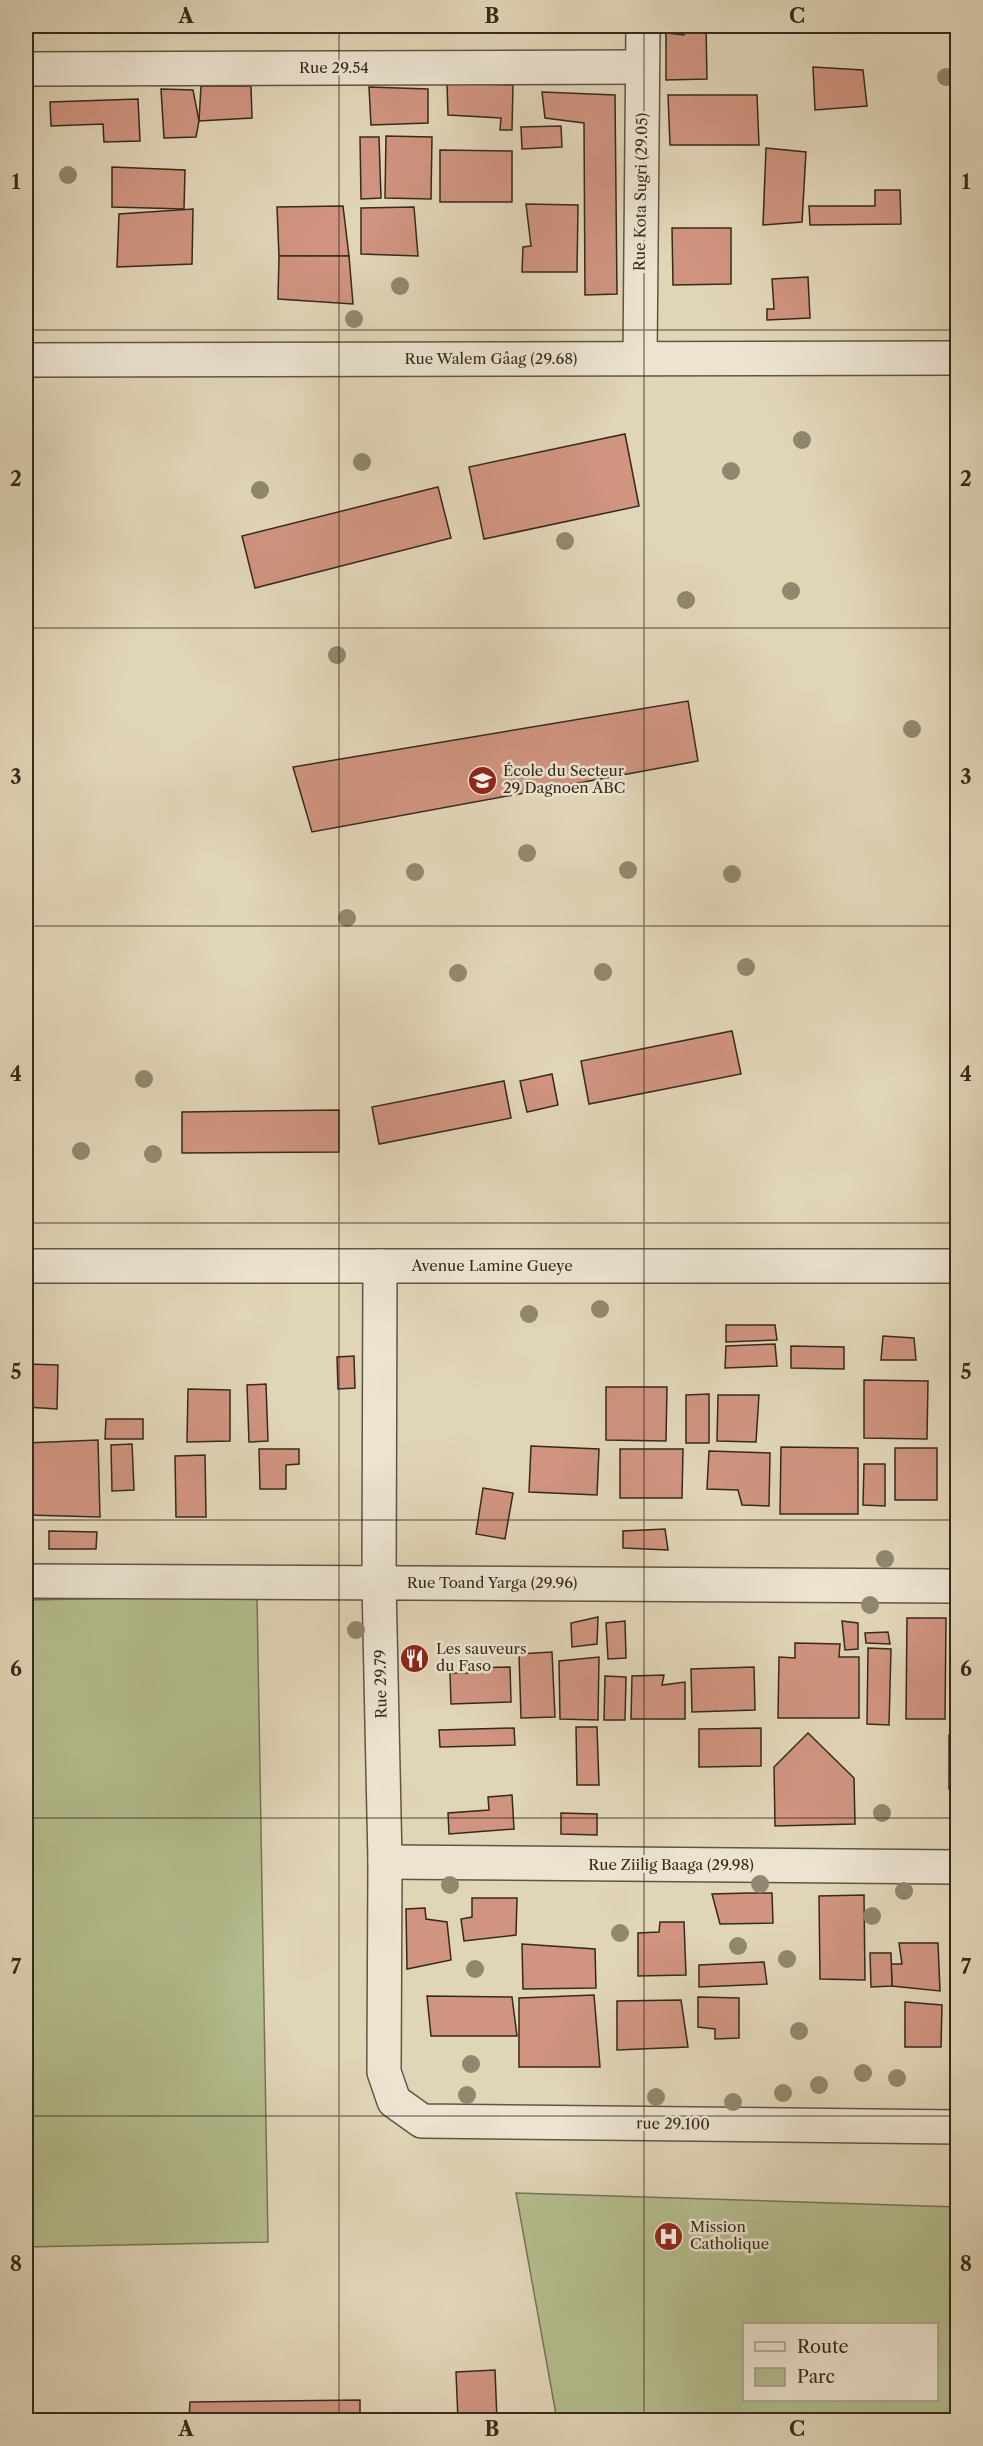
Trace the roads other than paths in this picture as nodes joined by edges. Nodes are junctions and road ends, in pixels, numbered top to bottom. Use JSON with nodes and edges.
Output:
{"nodes":[{"id":1,"x":643,"y":26,"type":"edge"},
{"id":2,"x":642,"y":67,"type":"junction"},
{"id":3,"x":26,"y":69,"type":"edge"},
{"id":4,"x":640,"y":358,"type":"junction"},
{"id":5,"x":957,"y":358,"type":"edge"},
{"id":6,"x":26,"y":360,"type":"edge"},
{"id":7,"x":26,"y":1266,"type":"edge"},
{"id":8,"x":380,"y":1266,"type":"junction"},
{"id":9,"x":957,"y":1266,"type":"edge"},
{"id":10,"x":26,"y":1581,"type":"edge"},
{"id":11,"x":379,"y":1583,"type":"junction"},
{"id":12,"x":957,"y":1586,"type":"edge"},
{"id":13,"x":385,"y":1862,"type":"junction"},
{"id":14,"x":957,"y":1867,"type":"edge"},
{"id":15,"x":394,"y":2101,"type":"joint"},
{"id":16,"x":957,"y":2127,"type":"edge"}],
"edges":[{"from":1,"to":2,"type":"street","name":"Rue Kota Sugri (29.05)"},
{"from":2,"to":3,"type":"street","name":"Rue 29.54"},
{"from":2,"to":4,"type":"street","name":"Rue Kota Sugri (29.05)"},
{"from":4,"to":5,"type":"street","name":"Rue Walem Gâag (29.68)"},
{"from":4,"to":6,"type":"street","name":"Rue Walem Gâag (29.68)"},
{"from":7,"to":8,"type":"street","name":"Avenue Lamine Gueye"},
{"from":8,"to":9,"type":"street","name":"Avenue Lamine Gueye"},
{"from":8,"to":11,"type":"street","name":"Rue 29.79"},
{"from":10,"to":11,"type":"street","name":"Rue Toand Yarga (29.96)"},
{"from":11,"to":12,"type":"street","name":"Rue Toand Yarga (29.96)"},
{"from":11,"to":13,"type":"street","name":"Rue 29.79"},
{"from":13,"to":14,"type":"street","name":"Rue Ziilig Baaga (29.98)"},
{"from":13,"to":15,"type":"street","name":"Rue 29.79"},
{"from":15,"to":16,"type":"street","name":"rue 29.100"}]}
